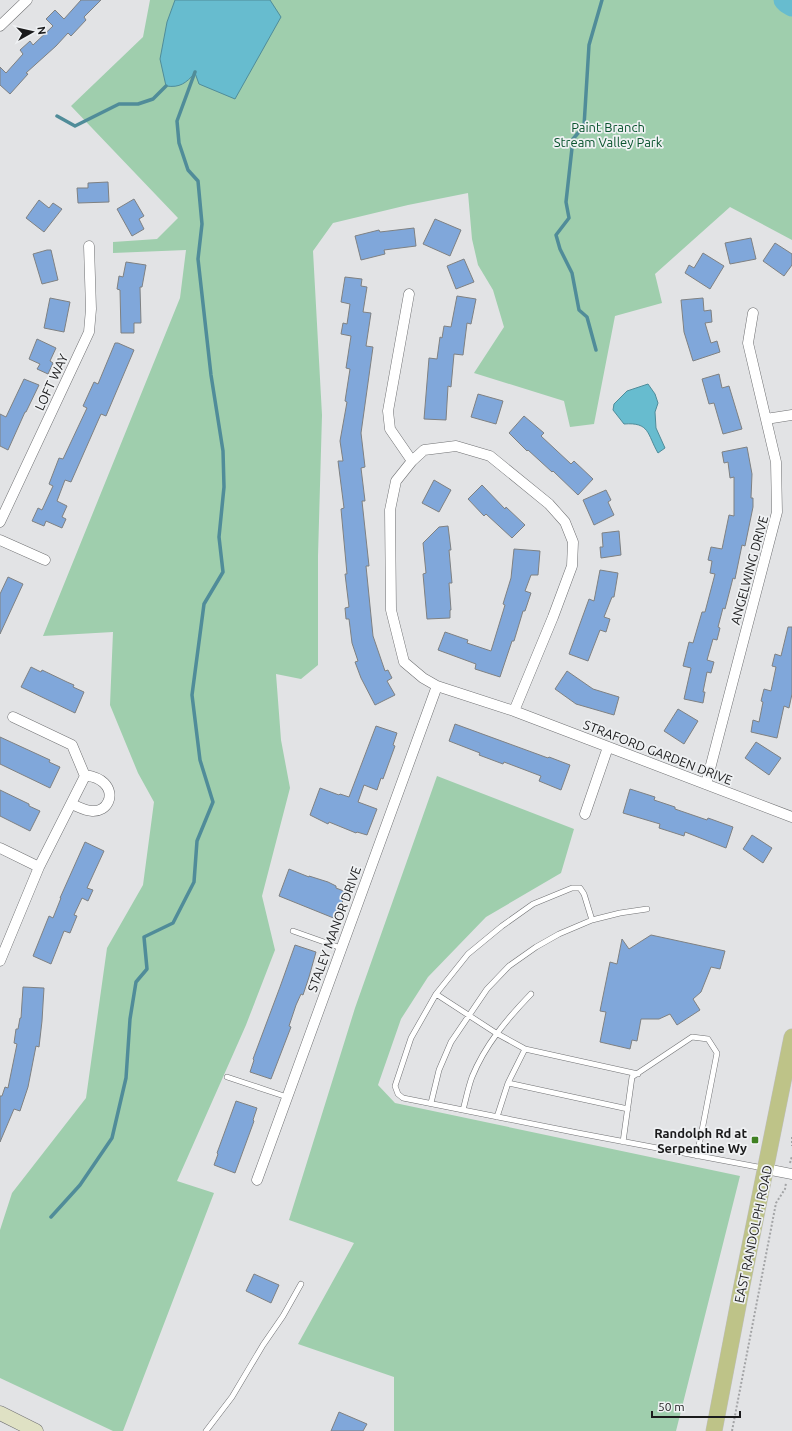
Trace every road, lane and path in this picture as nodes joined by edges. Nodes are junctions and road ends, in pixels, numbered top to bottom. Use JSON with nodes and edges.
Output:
{"nodes":[{"id":1,"x":27,"y":0,"type":"edge"},
{"id":2,"x":0,"y":26,"type":"edge"},
{"id":3,"x":89,"y":246,"type":"dead end"},
{"id":4,"x":409,"y":294,"type":"dead end"},
{"id":5,"x":753,"y":313,"type":"dead end"},
{"id":6,"x":792,"y":415,"type":"edge"},
{"id":7,"x":766,"y":419,"type":"junction"},
{"id":8,"x":412,"y":461,"type":"junction"},
{"id":9,"x":0,"y":522,"type":"edge"},
{"id":10,"x":0,"y":540,"type":"edge"},
{"id":11,"x":45,"y":560,"type":"dead end"},
{"id":12,"x":437,"y":686,"type":"junction"},
{"id":13,"x":514,"y":711,"type":"junction"},
{"id":14,"x":13,"y":717,"type":"dead end"},
{"id":15,"x":608,"y":747,"type":"junction"},
{"id":16,"x":84,"y":775,"type":"junction"},
{"id":17,"x":706,"y":784,"type":"junction"},
{"id":18,"x":71,"y":804,"type":"junction"},
{"id":19,"x":585,"y":814,"type":"dead end"},
{"id":20,"x":792,"y":817,"type":"edge"},
{"id":21,"x":0,"y":848,"type":"edge"},
{"id":22,"x":39,"y":867,"type":"junction"},
{"id":23,"x":647,"y":909,"type":"dead end"},
{"id":24,"x":592,"y":920,"type":"junction"},
{"id":25,"x":293,"y":931,"type":"dead end"},
{"id":26,"x":341,"y":948,"type":"junction"},
{"id":27,"x":0,"y":961,"type":"edge"},
{"id":28,"x":436,"y":994,"type":"junction"},
{"id":29,"x":531,"y":994,"type":"dead end"},
{"id":30,"x":468,"y":1015,"type":"junction"},
{"id":31,"x":496,"y":1034,"type":"junction"},
{"id":32,"x":792,"y":1037,"type":"edge"},
{"id":33,"x":525,"y":1049,"type":"junction"},
{"id":34,"x":638,"y":1074,"type":"junction"},
{"id":35,"x":227,"y":1077,"type":"dead end"},
{"id":36,"x":508,"y":1084,"type":"junction"},
{"id":37,"x":287,"y":1097,"type":"junction"},
{"id":38,"x":431,"y":1104,"type":"junction"},
{"id":39,"x":628,"y":1109,"type":"junction"},
{"id":40,"x":463,"y":1110,"type":"junction"},
{"id":41,"x":497,"y":1117,"type":"junction"},
{"id":42,"x":792,"y":1137,"type":"edge"},
{"id":43,"x":623,"y":1142,"type":"junction"},
{"id":44,"x":792,"y":1146,"type":"edge"},
{"id":45,"x":697,"y":1156,"type":"junction"},
{"id":46,"x":792,"y":1156,"type":"edge"},
{"id":47,"x":766,"y":1169,"type":"junction"},
{"id":48,"x":790,"y":1174,"type":"edge"},
{"id":49,"x":256,"y":1180,"type":"dead end"},
{"id":50,"x":301,"y":1284,"type":"dead end"},
{"id":51,"x":0,"y":1413,"type":"edge"},
{"id":52,"x":36,"y":1431,"type":"edge"},
{"id":53,"x":206,"y":1431,"type":"edge"},
{"id":54,"x":715,"y":1431,"type":"edge"},
{"id":55,"x":732,"y":1431,"type":"edge"}],
"edges":[{"from":1,"to":2,"type":"street"},
{"from":3,"to":9,"type":"street","name":"LOFT WAY"},
{"from":4,"to":8,"type":"street"},
{"from":5,"to":7,"type":"street","name":"ANGELWING DRIVE"},
{"from":6,"to":7,"type":"street"},
{"from":7,"to":17,"type":"street","name":"ANGELWING DRIVE"},
{"from":8,"to":12,"type":"street","name":"STRAFORD GARDEN DRIVE"},
{"from":8,"to":13,"type":"street","name":"STRAFORD GARDEN DRIVE"},
{"from":10,"to":11,"type":"street"},
{"from":12,"to":13,"type":"street","name":"STRAFORD GARDEN DRIVE"},
{"from":12,"to":26,"type":"street","name":"STALEY MANOR DRIVE"},
{"from":13,"to":15,"type":"street","name":"STRAFORD GARDEN DRIVE"},
{"from":14,"to":16,"type":"street"},
{"from":15,"to":17,"type":"street","name":"STRAFORD GARDEN DRIVE"},
{"from":15,"to":19,"type":"street"},
{"from":16,"to":18,"type":"street"},
{"from":16,"to":18,"type":"street"},
{"from":17,"to":20,"type":"street","name":"STRAFORD GARDEN DRIVE"},
{"from":18,"to":22,"type":"street"},
{"from":21,"to":22,"type":"street"},
{"from":22,"to":27,"type":"street"},
{"from":23,"to":24,"type":"lane"},
{"from":24,"to":28,"type":"lane"},
{"from":24,"to":30,"type":"lane"},
{"from":25,"to":26,"type":"lane"},
{"from":26,"to":37,"type":"street","name":"STALEY MANOR DRIVE"},
{"from":28,"to":30,"type":"lane"},
{"from":28,"to":38,"type":"lane"},
{"from":29,"to":31,"type":"lane"},
{"from":30,"to":31,"type":"lane"},
{"from":30,"to":38,"type":"lane"},
{"from":31,"to":33,"type":"lane"},
{"from":31,"to":40,"type":"lane"},
{"from":32,"to":47,"type":"main road","name":"EAST RANDOLPH ROAD"},
{"from":33,"to":34,"type":"lane"},
{"from":33,"to":36,"type":"lane"},
{"from":34,"to":39,"type":"lane"},
{"from":34,"to":45,"type":"lane"},
{"from":35,"to":37,"type":"lane"},
{"from":36,"to":39,"type":"lane"},
{"from":36,"to":41,"type":"lane"},
{"from":37,"to":49,"type":"street","name":"STALEY MANOR DRIVE"},
{"from":38,"to":40,"type":"lane"},
{"from":39,"to":43,"type":"lane"},
{"from":40,"to":41,"type":"lane"},
{"from":41,"to":43,"type":"lane"},
{"from":42,"to":44,"type":"path"},
{"from":43,"to":45,"type":"lane"},
{"from":45,"to":47,"type":"lane"},
{"from":46,"to":48,"type":"path"},
{"from":47,"to":48,"type":"street"},
{"from":47,"to":54,"type":"main road","name":"EAST RANDOLPH ROAD"},
{"from":48,"to":55,"type":"path"},
{"from":50,"to":53,"type":"lane"},
{"from":51,"to":52,"type":"main road"}]}
